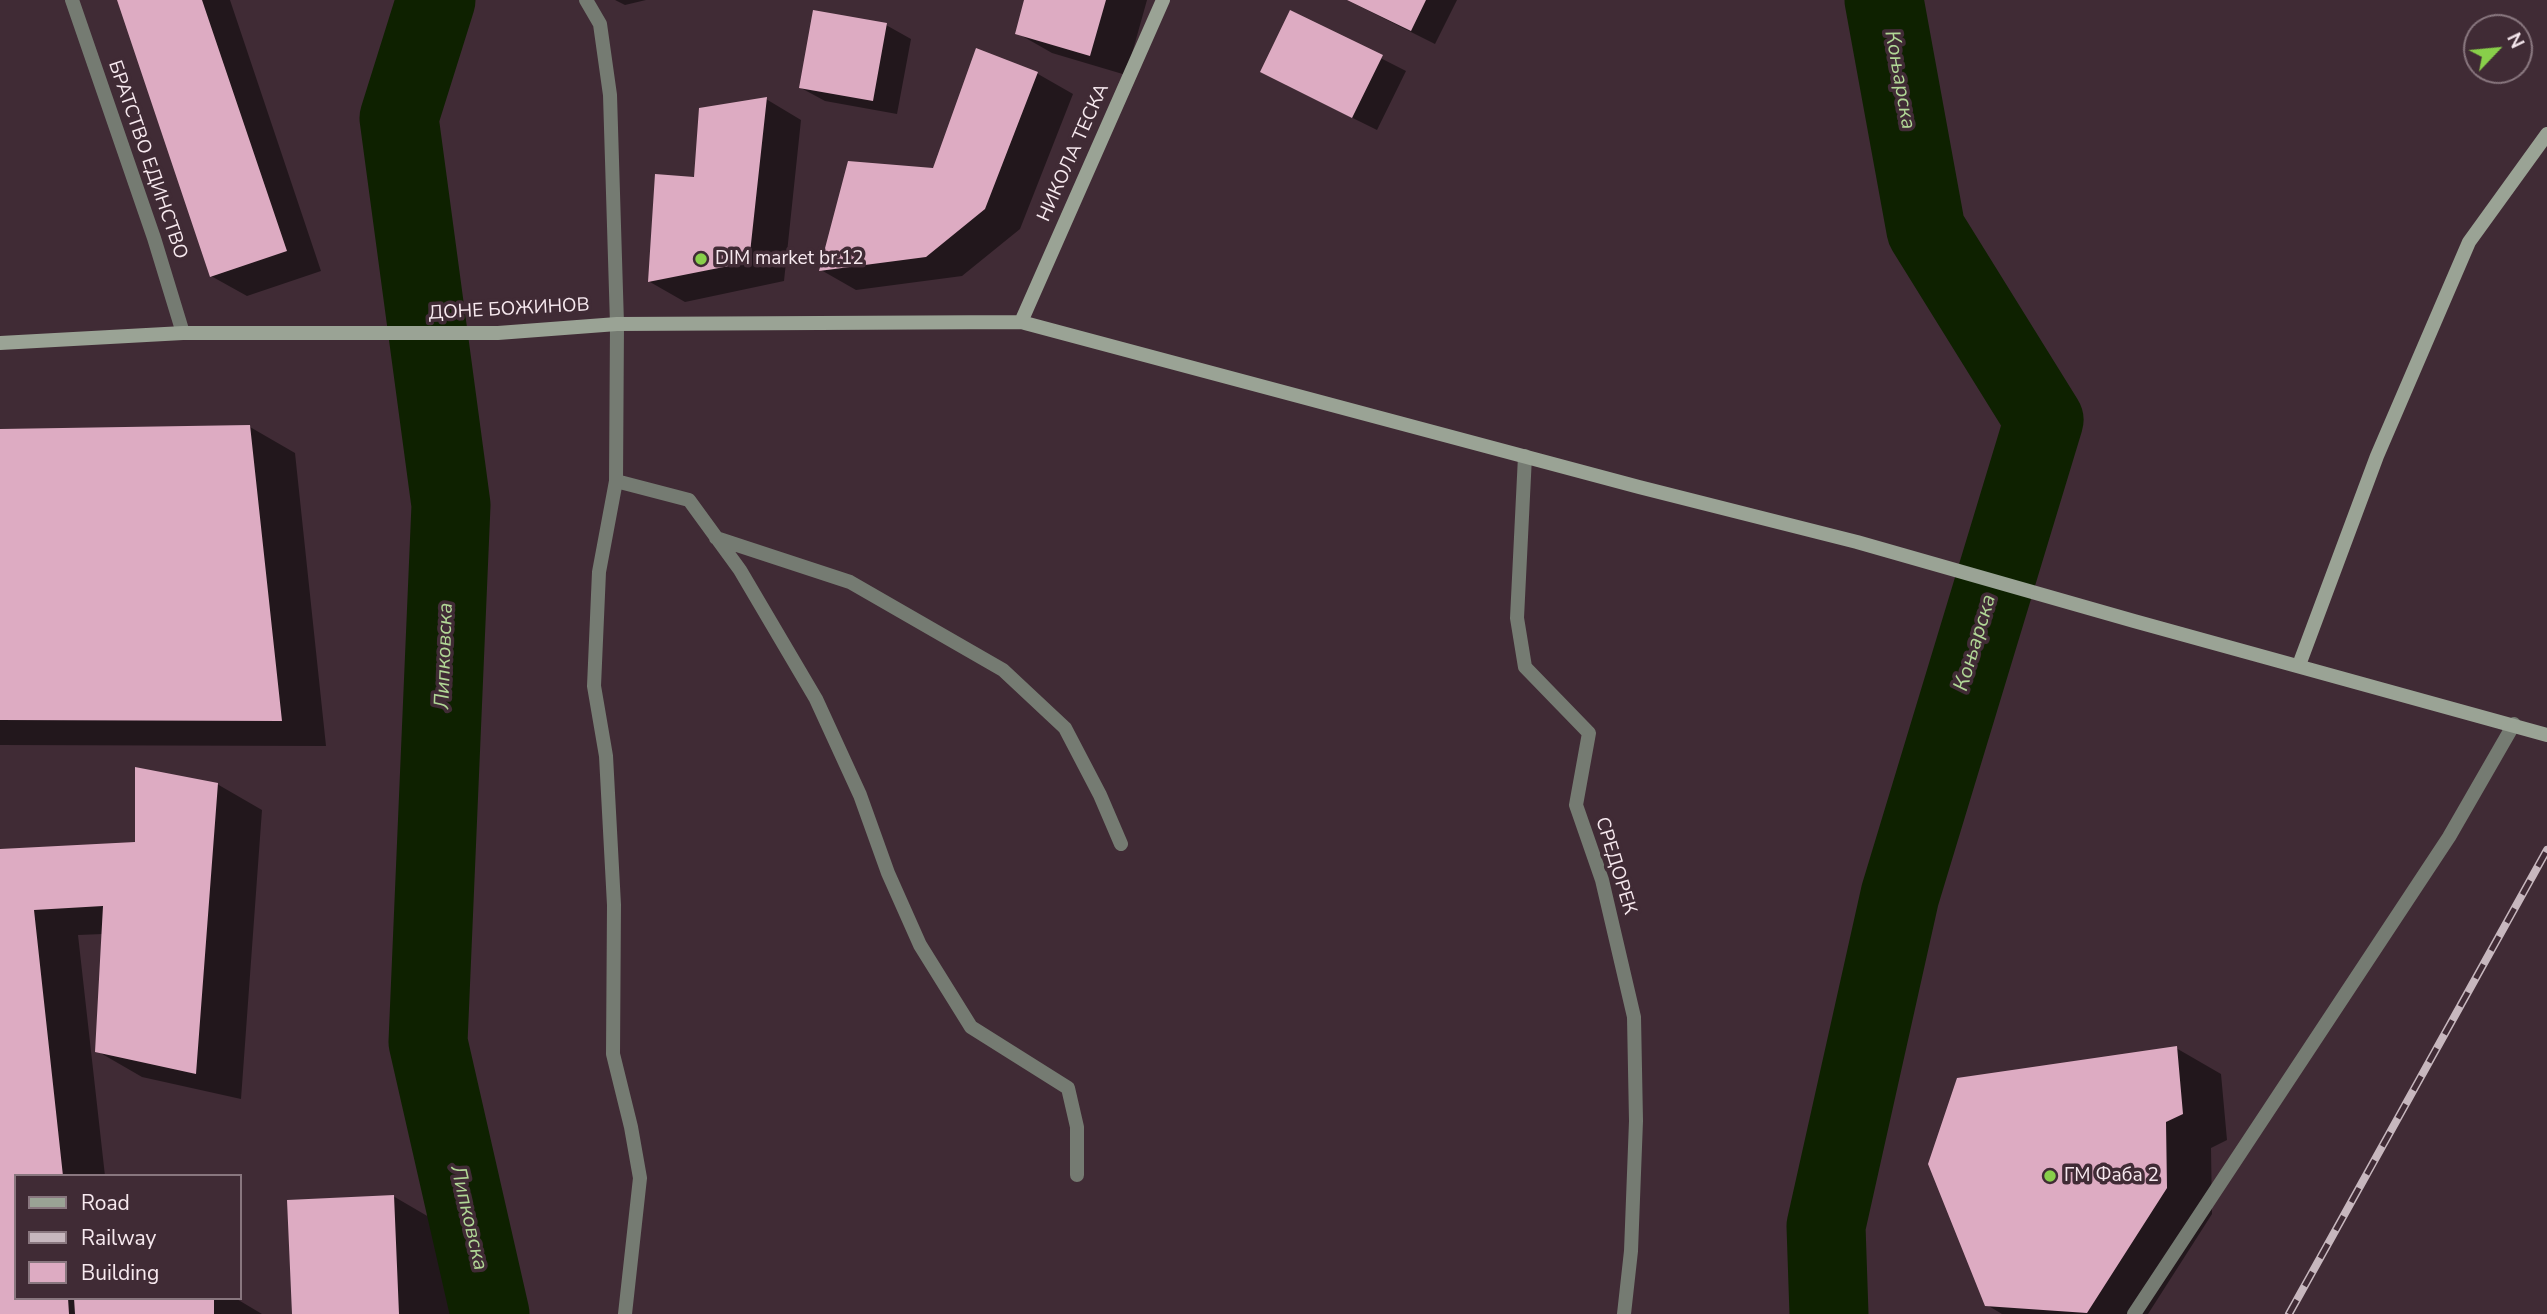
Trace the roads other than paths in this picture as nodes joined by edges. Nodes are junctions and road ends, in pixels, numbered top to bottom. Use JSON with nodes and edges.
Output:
{"nodes":[{"id":1,"x":72,"y":0,"type":"edge"},
{"id":2,"x":586,"y":0,"type":"edge"},
{"id":3,"x":1163,"y":0,"type":"edge"},
{"id":4,"x":2547,"y":134,"type":"edge"},
{"id":5,"x":1021,"y":322,"type":"junction"},
{"id":6,"x":617,"y":324,"type":"junction"},
{"id":7,"x":183,"y":333,"type":"junction"},
{"id":8,"x":0,"y":343,"type":"edge"},
{"id":9,"x":1525,"y":456,"type":"junction"},
{"id":10,"x":616,"y":481,"type":"junction"},
{"id":11,"x":716,"y":538,"type":"junction"},
{"id":12,"x":2299,"y":665,"type":"junction"},
{"id":13,"x":2514,"y":724,"type":"junction"},
{"id":14,"x":2547,"y":734,"type":"edge"},
{"id":15,"x":1121,"y":844,"type":"dead end"},
{"id":16,"x":1077,"y":1175,"type":"dead end"},
{"id":17,"x":625,"y":1314,"type":"edge"},
{"id":18,"x":1624,"y":1314,"type":"edge"},
{"id":19,"x":2134,"y":1314,"type":"edge"}],
"edges":[{"from":1,"to":7,"type":"street","name":"БРАТСТВО ЕДИНСТВО"},
{"from":2,"to":6,"type":"street"},
{"from":3,"to":5,"type":"street","name":"НИКОЛА ТЕСКА"},
{"from":4,"to":12,"type":"street"},
{"from":5,"to":6,"type":"street","name":"ДОНЕ БОЖИНОВ"},
{"from":5,"to":9,"type":"street","name":"ДОНЕ БОЖИНОВ"},
{"from":6,"to":7,"type":"street","name":"ДОНЕ БОЖИНОВ"},
{"from":6,"to":10,"type":"street"},
{"from":7,"to":8,"type":"street","name":"ДОНЕ БОЖИНОВ"},
{"from":9,"to":12,"type":"street","name":"ДОНЕ БОЖИНОВ"},
{"from":9,"to":18,"type":"street","name":"СРЕДОРЕК"},
{"from":10,"to":11,"type":"street"},
{"from":10,"to":17,"type":"street"},
{"from":11,"to":15,"type":"street"},
{"from":11,"to":16,"type":"street"},
{"from":12,"to":13,"type":"street","name":"ДОНЕ БОЖИНОВ"},
{"from":13,"to":14,"type":"street","name":"ДОНЕ БОЖИНОВ"},
{"from":13,"to":19,"type":"street"}]}
